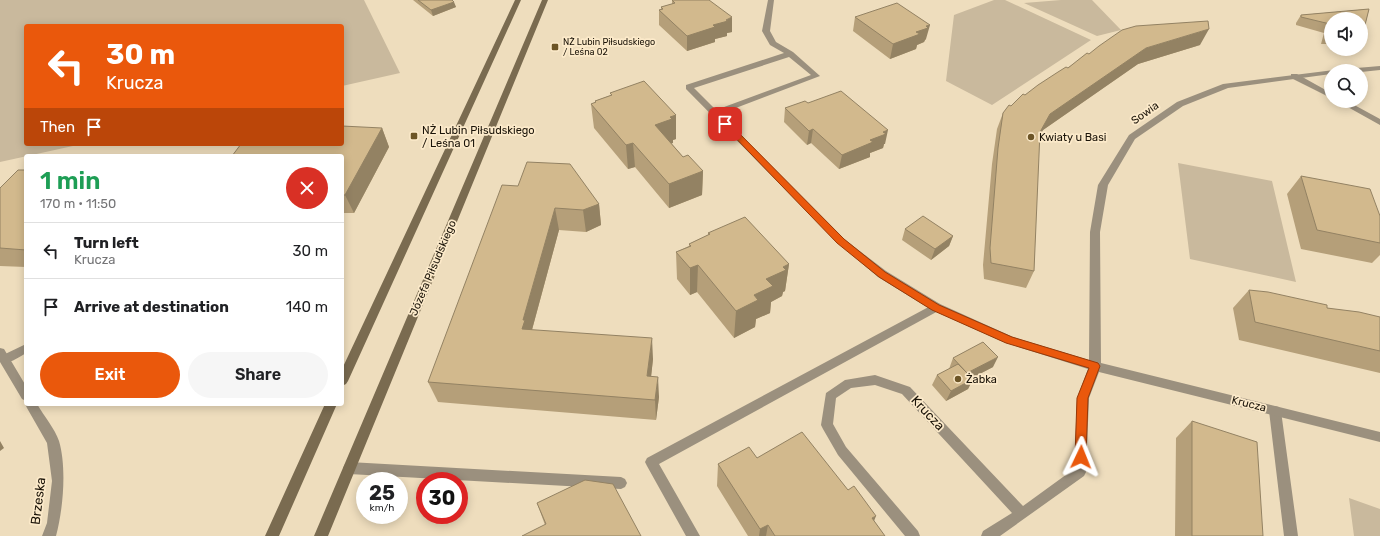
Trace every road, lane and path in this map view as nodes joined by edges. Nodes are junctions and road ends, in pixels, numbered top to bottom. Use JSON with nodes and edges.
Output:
{"nodes":[{"id":1,"x":518,"y":0,"type":"edge"},
{"id":2,"x":545,"y":0,"type":"edge"},
{"id":3,"x":771,"y":0,"type":"edge"},
{"id":4,"x":790,"y":54,"type":"junction"},
{"id":5,"x":1380,"y":68,"type":"edge"},
{"id":6,"x":1368,"y":69,"type":"edge"},
{"id":7,"x":1324,"y":73,"type":"edge"},
{"id":8,"x":1294,"y":76,"type":"junction"},
{"id":9,"x":1324,"y":92,"type":"edge"},
{"id":10,"x":1354,"y":108,"type":"edge"},
{"id":11,"x":714,"y":113,"type":"junction"},
{"id":12,"x":1380,"y":122,"type":"edge"},
{"id":13,"x":936,"y":308,"type":"junction"},
{"id":14,"x":24,"y":349,"type":"edge"},
{"id":15,"x":3,"y":356,"type":"edge"},
{"id":16,"x":1094,"y":366,"type":"junction"},
{"id":17,"x":344,"y":377,"type":"edge"},
{"id":18,"x":24,"y":393,"type":"edge"},
{"id":19,"x":32,"y":406,"type":"edge"},
{"id":20,"x":330,"y":406,"type":"edge"},
{"id":21,"x":1275,"y":411,"type":"junction"},
{"id":22,"x":1380,"y":437,"type":"edge"},
{"id":23,"x":349,"y":468,"type":"junction"},
{"id":24,"x":620,"y":483,"type":"dead end"},
{"id":25,"x":1022,"y":514,"type":"junction"},
{"id":26,"x":48,"y":536,"type":"edge"},
{"id":27,"x":272,"y":536,"type":"edge"},
{"id":28,"x":321,"y":536,"type":"edge"},
{"id":29,"x":693,"y":536,"type":"edge"},
{"id":30,"x":912,"y":536,"type":"edge"},
{"id":31,"x":988,"y":536,"type":"edge"},
{"id":32,"x":1291,"y":536,"type":"edge"}],
"edges":[{"from":1,"to":17,"type":"street"},
{"from":2,"to":23,"type":"street","name":"Józefa Piłsudskiego"},
{"from":3,"to":4,"type":"street"},
{"from":4,"to":11,"type":"street","name":"Krucza"},
{"from":4,"to":11,"type":"street"},
{"from":5,"to":6,"type":"street"},
{"from":7,"to":8,"type":"street","name":"Sowia"},
{"from":8,"to":9,"type":"street"},
{"from":8,"to":16,"type":"street","name":"Sowia"},
{"from":10,"to":12,"type":"street"},
{"from":11,"to":13,"type":"street","name":"Krucza"},
{"from":13,"to":16,"type":"street","name":"Krucza"},
{"from":13,"to":29,"type":"street"},
{"from":14,"to":15,"type":"street"},
{"from":15,"to":18,"type":"street"},
{"from":16,"to":21,"type":"street","name":"Krucza"},
{"from":16,"to":25,"type":"street"},
{"from":19,"to":26,"type":"street","name":"Brzeska"},
{"from":20,"to":27,"type":"street"},
{"from":21,"to":22,"type":"street","name":"Krucza"},
{"from":21,"to":32,"type":"street"},
{"from":23,"to":24,"type":"street"},
{"from":23,"to":28,"type":"street","name":"Józefa Piłsudskiego"},
{"from":25,"to":30,"type":"street","name":"Krucza"},
{"from":25,"to":31,"type":"street"}]}
